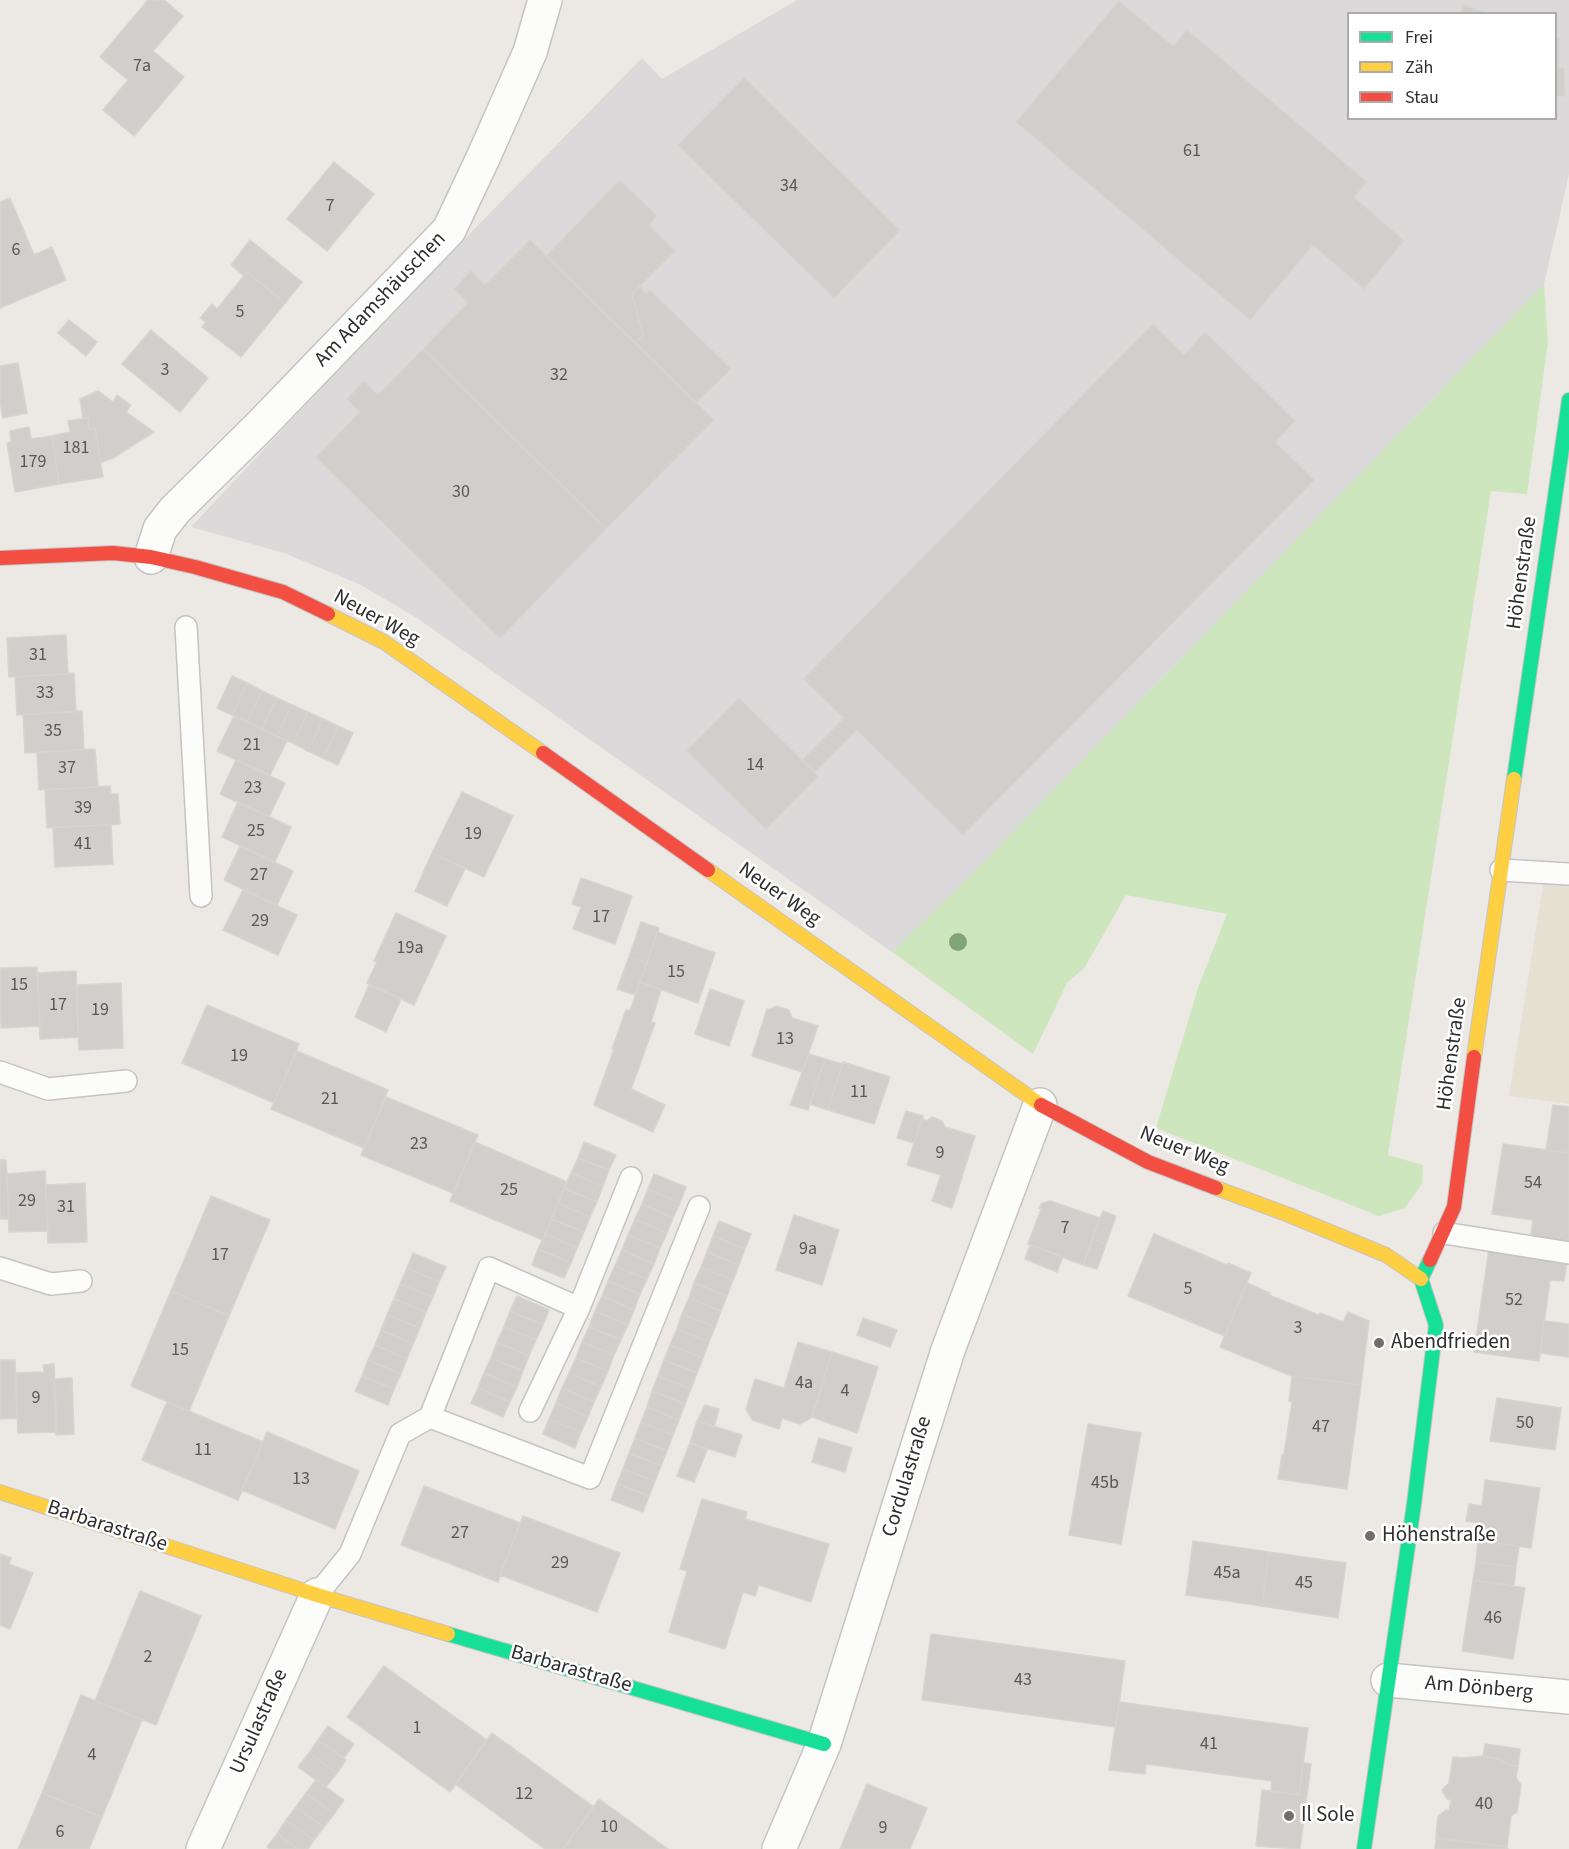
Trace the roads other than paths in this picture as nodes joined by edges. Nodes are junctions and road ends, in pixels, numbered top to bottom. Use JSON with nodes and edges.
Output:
{"nodes":[{"id":1,"x":545,"y":0,"type":"edge"},
{"id":2,"x":1569,"y":400,"type":"edge"},
{"id":3,"x":152,"y":557,"type":"junction"},
{"id":4,"x":0,"y":558,"type":"edge"},
{"id":5,"x":186,"y":627,"type":"dead end"},
{"id":6,"x":1501,"y":870,"type":"junction"},
{"id":7,"x":1569,"y":874,"type":"edge"},
{"id":8,"x":201,"y":896,"type":"dead end"},
{"id":9,"x":0,"y":1072,"type":"edge"},
{"id":10,"x":126,"y":1081,"type":"dead end"},
{"id":11,"x":1040,"y":1105,"type":"junction"},
{"id":12,"x":631,"y":1178,"type":"dead end"},
{"id":13,"x":699,"y":1207,"type":"dead end"},
{"id":14,"x":1444,"y":1233,"type":"junction"},
{"id":15,"x":1569,"y":1253,"type":"edge"},
{"id":16,"x":0,"y":1268,"type":"edge"},
{"id":17,"x":1422,"y":1279,"type":"junction"},
{"id":18,"x":81,"y":1281,"type":"dead end"},
{"id":19,"x":579,"y":1308,"type":"junction"},
{"id":20,"x":530,"y":1411,"type":"dead end"},
{"id":21,"x":430,"y":1417,"type":"junction"},
{"id":22,"x":0,"y":1492,"type":"edge"},
{"id":23,"x":317,"y":1595,"type":"junction"},
{"id":24,"x":1388,"y":1680,"type":"junction"},
{"id":25,"x":1569,"y":1697,"type":"edge"},
{"id":26,"x":824,"y":1744,"type":"junction"},
{"id":27,"x":202,"y":1849,"type":"edge"},
{"id":28,"x":778,"y":1849,"type":"edge"},
{"id":29,"x":1364,"y":1849,"type":"edge"}],
"edges":[{"from":1,"to":3,"type":"street","name":"Am Adamshäuschen"},
{"from":2,"to":6,"type":"street","name":"Höhenstraße"},
{"from":3,"to":4,"type":"street","name":"Neuer Weg"},
{"from":3,"to":11,"type":"street","name":"Neuer Weg"},
{"from":5,"to":8,"type":"lane"},
{"from":6,"to":7,"type":"lane"},
{"from":6,"to":14,"type":"street","name":"Höhenstraße"},
{"from":9,"to":10,"type":"lane"},
{"from":11,"to":17,"type":"street","name":"Neuer Weg"},
{"from":11,"to":26,"type":"street","name":"Cordulastraße"},
{"from":12,"to":19,"type":"lane"},
{"from":13,"to":21,"type":"lane"},
{"from":14,"to":15,"type":"lane"},
{"from":14,"to":17,"type":"street","name":"Höhenstraße"},
{"from":16,"to":18,"type":"lane"},
{"from":17,"to":24,"type":"street"},
{"from":19,"to":20,"type":"lane"},
{"from":19,"to":21,"type":"lane"},
{"from":21,"to":23,"type":"lane"},
{"from":22,"to":23,"type":"street","name":"Barbarastraße"},
{"from":23,"to":26,"type":"street","name":"Barbarastraße"},
{"from":23,"to":27,"type":"street","name":"Ursulastraße"},
{"from":24,"to":25,"type":"street","name":"Am Dönberg"},
{"from":24,"to":29,"type":"street"},
{"from":26,"to":28,"type":"street","name":"Cordulastraße"}]}
